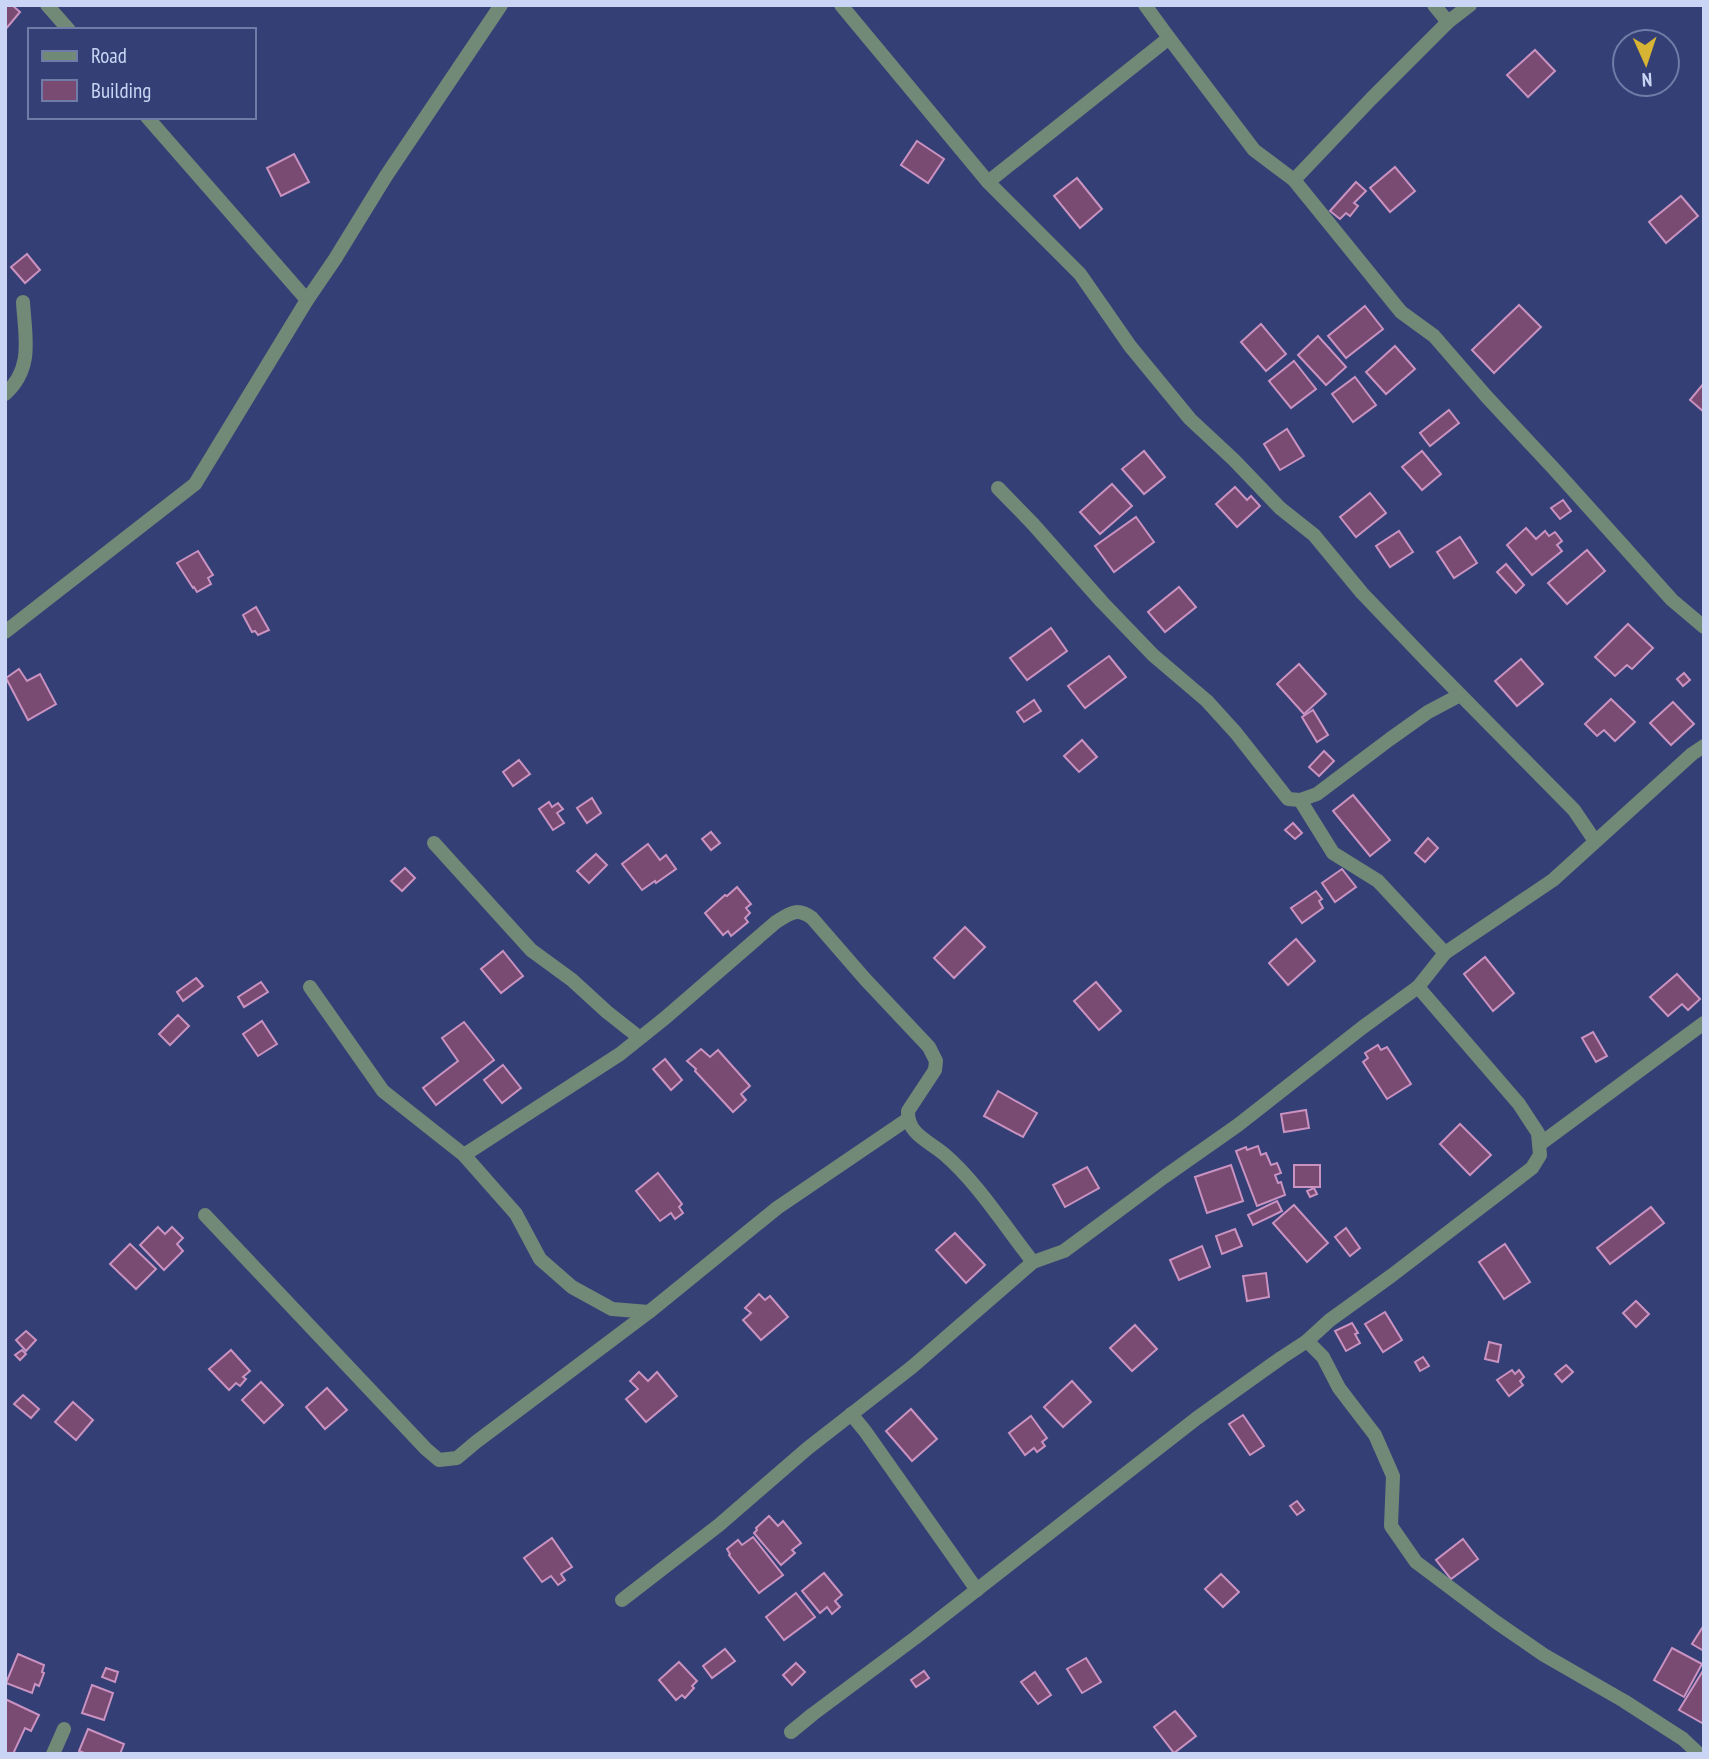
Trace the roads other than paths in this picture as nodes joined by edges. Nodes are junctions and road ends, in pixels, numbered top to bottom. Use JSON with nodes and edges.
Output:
{"nodes":[{"id":1,"x":47,"y":5,"type":"edge"},
{"id":2,"x":500,"y":5,"type":"edge"},
{"id":3,"x":841,"y":5,"type":"edge"},
{"id":4,"x":1145,"y":5,"type":"edge"},
{"id":5,"x":1434,"y":5,"type":"edge"},
{"id":6,"x":1470,"y":5,"type":"edge"},
{"id":7,"x":1448,"y":22,"type":"junction"},
{"id":8,"x":67,"y":28,"type":"edge"},
{"id":9,"x":1169,"y":38,"type":"junction"},
{"id":10,"x":148,"y":119,"type":"edge"},
{"id":11,"x":1294,"y":180,"type":"junction"},
{"id":12,"x":988,"y":182,"type":"junction"},
{"id":13,"x":307,"y":300,"type":"junction"},
{"id":14,"x":23,"y":302,"type":"dead end"},
{"id":15,"x":5,"y":394,"type":"edge"},
{"id":16,"x":998,"y":488,"type":"dead end"},
{"id":17,"x":1704,"y":627,"type":"edge"},
{"id":18,"x":5,"y":632,"type":"edge"},
{"id":19,"x":1460,"y":695,"type":"junction"},
{"id":20,"x":1704,"y":747,"type":"edge"},
{"id":21,"x":1300,"y":800,"type":"junction"},
{"id":22,"x":1595,"y":841,"type":"junction"},
{"id":23,"x":433,"y":843,"type":"dead end"},
{"id":24,"x":1445,"y":953,"type":"junction"},
{"id":25,"x":310,"y":987,"type":"dead end"},
{"id":26,"x":1418,"y":987,"type":"junction"},
{"id":27,"x":1704,"y":1023,"type":"edge"},
{"id":28,"x":640,"y":1038,"type":"junction"},
{"id":29,"x":908,"y":1119,"type":"junction"},
{"id":30,"x":1540,"y":1144,"type":"junction"},
{"id":31,"x":464,"y":1155,"type":"junction"},
{"id":32,"x":205,"y":1215,"type":"dead end"},
{"id":33,"x":1033,"y":1262,"type":"junction"},
{"id":34,"x":649,"y":1312,"type":"junction"},
{"id":35,"x":1307,"y":1342,"type":"junction"},
{"id":36,"x":851,"y":1414,"type":"junction"},
{"id":37,"x":977,"y":1590,"type":"junction"},
{"id":38,"x":622,"y":1600,"type":"dead end"},
{"id":39,"x":64,"y":1729,"type":"dead end"},
{"id":40,"x":791,"y":1732,"type":"dead end"},
{"id":41,"x":53,"y":1754,"type":"edge"},
{"id":42,"x":1699,"y":1754,"type":"edge"}],
"edges":[{"from":1,"to":8,"type":"street"},
{"from":2,"to":13,"type":"street"},
{"from":3,"to":12,"type":"street"},
{"from":4,"to":9,"type":"street"},
{"from":5,"to":7,"type":"street"},
{"from":6,"to":7,"type":"street"},
{"from":7,"to":11,"type":"street"},
{"from":9,"to":11,"type":"street"},
{"from":9,"to":12,"type":"street"},
{"from":10,"to":13,"type":"street"},
{"from":11,"to":17,"type":"street"},
{"from":12,"to":19,"type":"street"},
{"from":13,"to":18,"type":"street"},
{"from":14,"to":15,"type":"street"},
{"from":16,"to":21,"type":"street"},
{"from":19,"to":21,"type":"street"},
{"from":19,"to":22,"type":"street"},
{"from":20,"to":22,"type":"street"},
{"from":21,"to":24,"type":"street"},
{"from":22,"to":24,"type":"street"},
{"from":23,"to":28,"type":"street"},
{"from":24,"to":26,"type":"street"},
{"from":25,"to":31,"type":"street"},
{"from":26,"to":30,"type":"street"},
{"from":26,"to":33,"type":"street"},
{"from":27,"to":30,"type":"street"},
{"from":28,"to":29,"type":"street"},
{"from":28,"to":31,"type":"street"},
{"from":29,"to":33,"type":"street"},
{"from":29,"to":34,"type":"street"},
{"from":30,"to":35,"type":"street"},
{"from":31,"to":34,"type":"street"},
{"from":32,"to":34,"type":"street"},
{"from":33,"to":36,"type":"street"},
{"from":35,"to":37,"type":"street"},
{"from":35,"to":42,"type":"street"},
{"from":36,"to":37,"type":"street"},
{"from":36,"to":38,"type":"street"},
{"from":37,"to":40,"type":"street"},
{"from":39,"to":41,"type":"street"}]}
